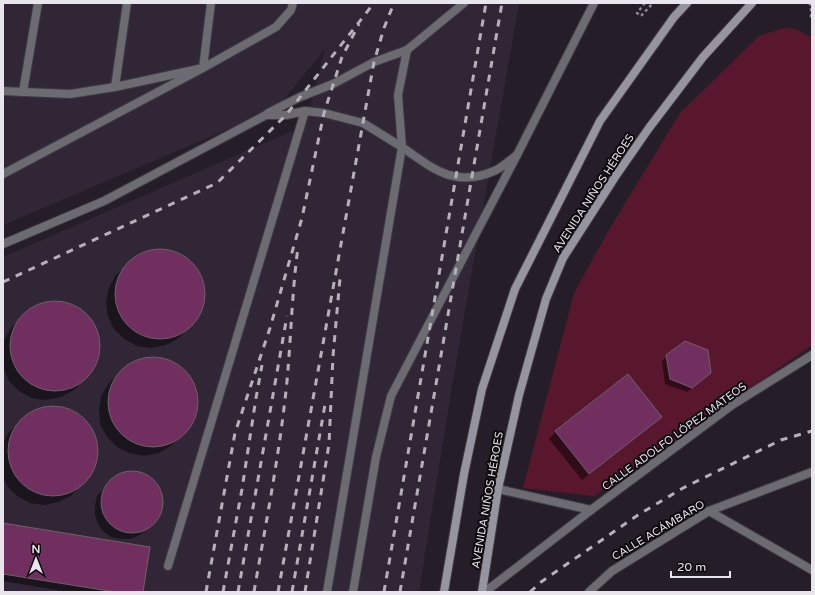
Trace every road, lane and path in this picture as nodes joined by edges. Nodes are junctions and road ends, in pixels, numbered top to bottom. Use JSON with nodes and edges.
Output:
{"nodes":[{"id":1,"x":38,"y":3,"type":"edge"},
{"id":2,"x":127,"y":3,"type":"edge"},
{"id":3,"x":211,"y":3,"type":"edge"},
{"id":4,"x":293,"y":3,"type":"edge"},
{"id":5,"x":464,"y":3,"type":"edge"},
{"id":6,"x":594,"y":3,"type":"edge"},
{"id":7,"x":645,"y":3,"type":"edge"},
{"id":8,"x":653,"y":3,"type":"edge"},
{"id":9,"x":687,"y":3,"type":"edge"},
{"id":10,"x":752,"y":3,"type":"edge"},
{"id":11,"x":809,"y":3,"type":"edge"},
{"id":12,"x":812,"y":19,"type":"edge"},
{"id":13,"x":406,"y":50,"type":"junction"},
{"id":14,"x":203,"y":68,"type":"junction"},
{"id":15,"x":115,"y":87,"type":"junction"},
{"id":16,"x":3,"y":91,"type":"edge"},
{"id":17,"x":23,"y":92,"type":"junction"},
{"id":18,"x":305,"y":111,"type":"junction"},
{"id":19,"x":266,"y":114,"type":"junction"},
{"id":20,"x":402,"y":147,"type":"junction"},
{"id":21,"x":517,"y":155,"type":"junction"},
{"id":22,"x":3,"y":174,"type":"edge"},
{"id":23,"x":3,"y":244,"type":"edge"},
{"id":24,"x":812,"y":355,"type":"edge"},
{"id":25,"x":812,"y":472,"type":"edge"},
{"id":26,"x":498,"y":489,"type":"junction"},
{"id":27,"x":591,"y":510,"type":"junction"},
{"id":28,"x":709,"y":512,"type":"junction"},
{"id":29,"x":168,"y":566,"type":"dead end"},
{"id":30,"x":812,"y":570,"type":"edge"},
{"id":31,"x":327,"y":592,"type":"edge"},
{"id":32,"x":353,"y":592,"type":"edge"},
{"id":33,"x":444,"y":592,"type":"edge"},
{"id":34,"x":482,"y":592,"type":"edge"},
{"id":35,"x":486,"y":592,"type":"edge"},
{"id":36,"x":588,"y":592,"type":"edge"}],
"edges":[{"from":1,"to":17,"type":"street"},
{"from":2,"to":15,"type":"street"},
{"from":3,"to":14,"type":"street"},
{"from":4,"to":14,"type":"street"},
{"from":5,"to":13,"type":"street"},
{"from":6,"to":21,"type":"street"},
{"from":7,"to":8,"type":"path"},
{"from":9,"to":33,"type":"main road","name":"AVENIDA NIÑOS HÉROES"},
{"from":10,"to":26,"type":"main road","name":"AVENIDA NIÑOS HÉROES"},
{"from":11,"to":12,"type":"path"},
{"from":13,"to":19,"type":"street"},
{"from":13,"to":20,"type":"street"},
{"from":14,"to":15,"type":"street"},
{"from":14,"to":22,"type":"street"},
{"from":15,"to":17,"type":"street"},
{"from":16,"to":17,"type":"street"},
{"from":18,"to":19,"type":"street"},
{"from":18,"to":20,"type":"street"},
{"from":18,"to":29,"type":"street"},
{"from":19,"to":23,"type":"street"},
{"from":20,"to":21,"type":"street"},
{"from":20,"to":31,"type":"street"},
{"from":21,"to":32,"type":"street"},
{"from":24,"to":27,"type":"street","name":"CALLE ADOLFO LÓPEZ MATEOS"},
{"from":25,"to":28,"type":"street","name":"CALLE ACÁMBARO"},
{"from":26,"to":27,"type":"street"},
{"from":26,"to":34,"type":"main road","name":"AVENIDA NIÑOS HÉROES"},
{"from":27,"to":35,"type":"street","name":"CALLE ADOLFO LÓPEZ MATEOS"},
{"from":28,"to":30,"type":"street"},
{"from":28,"to":36,"type":"street","name":"CALLE ACÁMBARO"}]}
